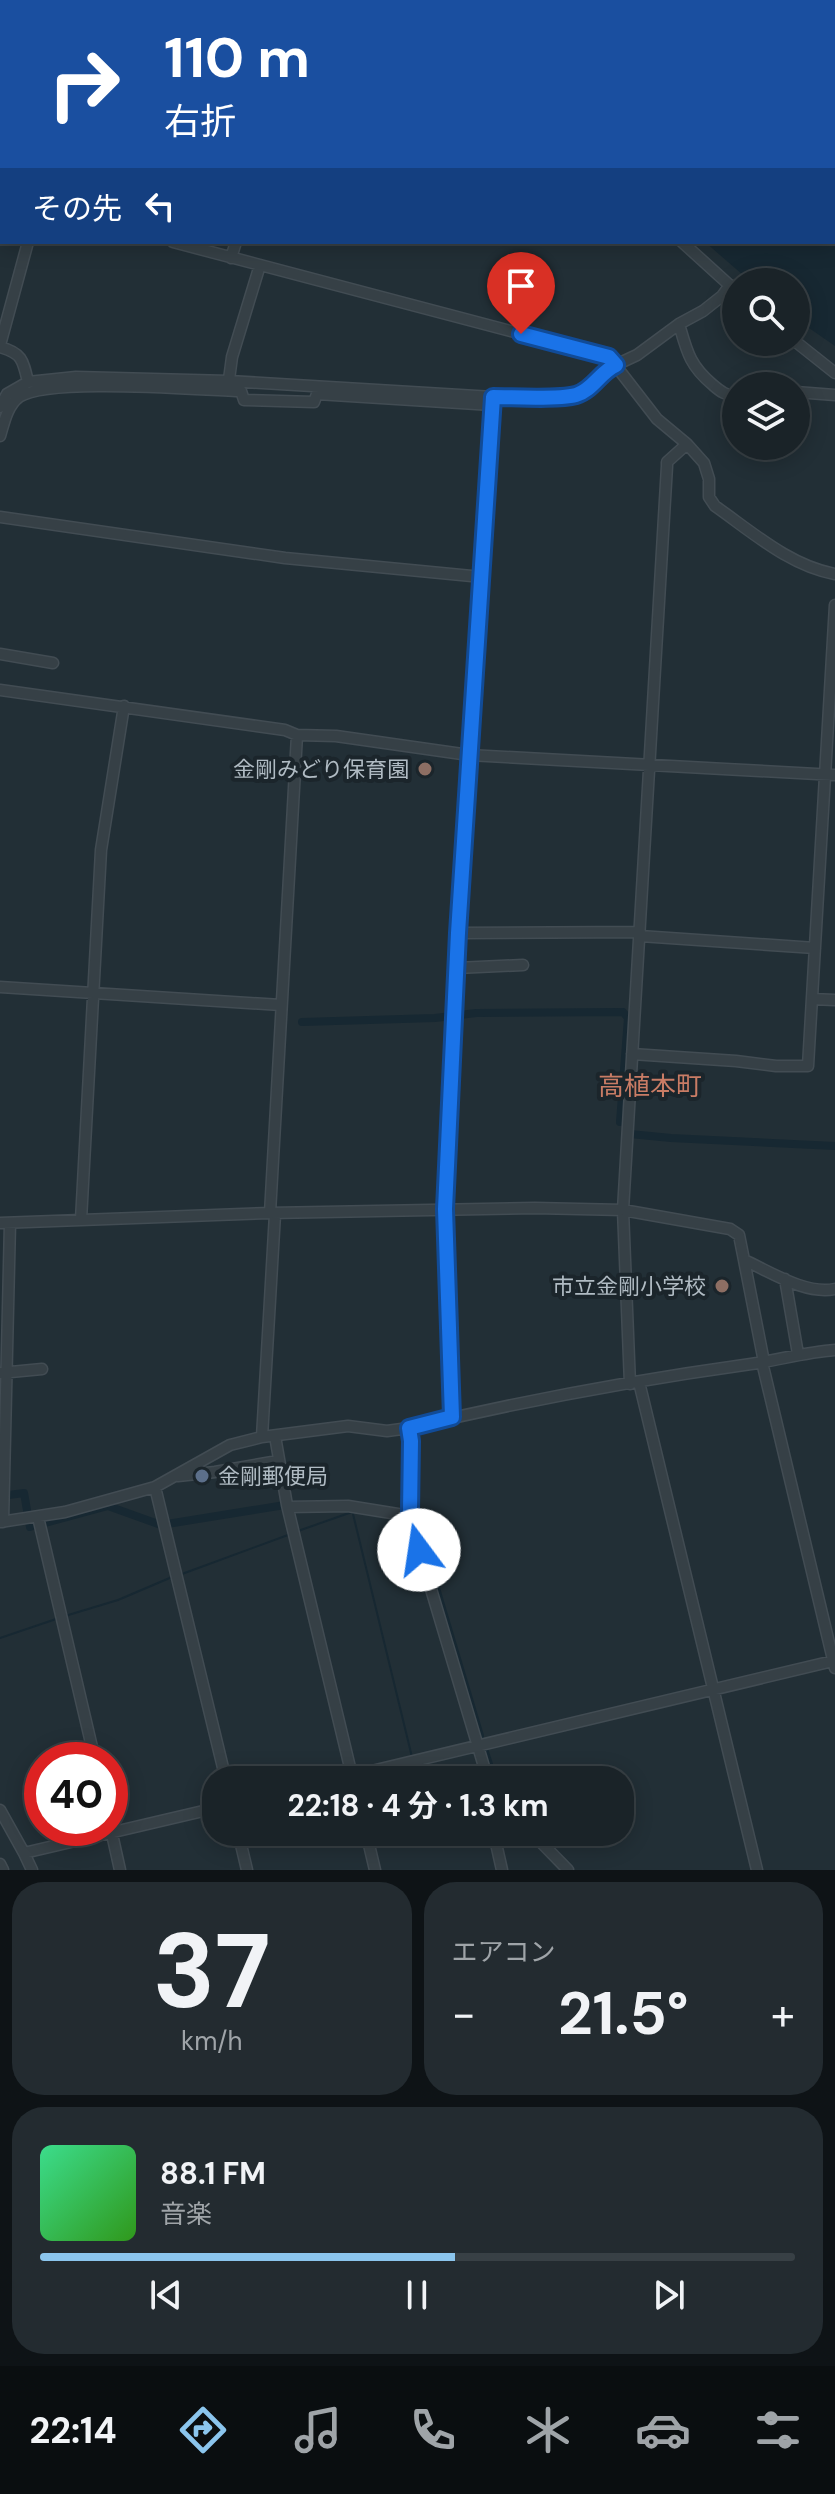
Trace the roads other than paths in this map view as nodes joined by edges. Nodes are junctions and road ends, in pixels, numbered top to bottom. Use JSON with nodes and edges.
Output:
{"nodes":[{"id":1,"x":27,"y":244,"type":"edge"},
{"id":2,"x":180,"y":244,"type":"edge"},
{"id":3,"x":235,"y":244,"type":"edge"},
{"id":4,"x":684,"y":244,"type":"edge"},
{"id":5,"x":231,"y":258,"type":"junction"},
{"id":6,"x":260,"y":265,"type":"junction"},
{"id":7,"x":722,"y":278,"type":"edge"},
{"id":8,"x":722,"y":296,"type":"edge"},
{"id":9,"x":679,"y":324,"type":"junction"},
{"id":10,"x":0,"y":346,"type":"edge"},
{"id":11,"x":810,"y":353,"type":"edge"},
{"id":12,"x":616,"y":365,"type":"junction"},
{"id":13,"x":835,"y":373,"type":"edge"},
{"id":14,"x":228,"y":386,"type":"junction"},
{"id":15,"x":19,"y":390,"type":"junction"},
{"id":16,"x":722,"y":392,"type":"edge"},
{"id":17,"x":810,"y":393,"type":"edge"},
{"id":18,"x":835,"y":395,"type":"edge"},
{"id":19,"x":492,"y":401,"type":"junction"},
{"id":20,"x":0,"y":407,"type":"edge"},
{"id":21,"x":0,"y":436,"type":"edge"},
{"id":22,"x":687,"y":444,"type":"junction"},
{"id":23,"x":0,"y":517,"type":"edge"},
{"id":24,"x":835,"y":574,"type":"edge"},
{"id":25,"x":482,"y":577,"type":"junction"},
{"id":26,"x":835,"y":605,"type":"edge"},
{"id":27,"x":0,"y":654,"type":"edge"},
{"id":28,"x":53,"y":663,"type":"dead end"},
{"id":29,"x":0,"y":690,"type":"edge"},
{"id":30,"x":124,"y":706,"type":"junction"},
{"id":31,"x":297,"y":735,"type":"junction"},
{"id":32,"x":469,"y":755,"type":"junction"},
{"id":33,"x":650,"y":765,"type":"junction"},
{"id":34,"x":830,"y":774,"type":"edge"},
{"id":35,"x":458,"y":933,"type":"junction"},
{"id":36,"x":640,"y":934,"type":"junction"},
{"id":37,"x":815,"y":948,"type":"junction"},
{"id":38,"x":523,"y":965,"type":"dead end"},
{"id":39,"x":457,"y":968,"type":"junction"},
{"id":40,"x":0,"y":987,"type":"edge"},
{"id":41,"x":93,"y":990,"type":"junction"},
{"id":42,"x":812,"y":999,"type":"junction"},
{"id":43,"x":835,"y":1000,"type":"edge"},
{"id":44,"x":281,"y":1005,"type":"junction"},
{"id":45,"x":632,"y":1054,"type":"junction"},
{"id":46,"x":445,"y":1209,"type":"junction"},
{"id":47,"x":623,"y":1210,"type":"junction"},
{"id":48,"x":272,"y":1214,"type":"junction"},
{"id":49,"x":81,"y":1220,"type":"junction"},
{"id":50,"x":5,"y":1223,"type":"edge"},
{"id":51,"x":744,"y":1260,"type":"junction"},
{"id":52,"x":785,"y":1279,"type":"junction"},
{"id":53,"x":835,"y":1289,"type":"edge"},
{"id":54,"x":835,"y":1350,"type":"edge"},
{"id":55,"x":798,"y":1354,"type":"junction"},
{"id":56,"x":763,"y":1362,"type":"junction"},
{"id":57,"x":42,"y":1369,"type":"dead end"},
{"id":58,"x":3,"y":1373,"type":"edge"},
{"id":59,"x":634,"y":1383,"type":"junction"},
{"id":60,"x":452,"y":1417,"type":"junction"},
{"id":61,"x":409,"y":1428,"type":"junction"},
{"id":62,"x":275,"y":1436,"type":"junction"},
{"id":63,"x":262,"y":1437,"type":"junction"},
{"id":64,"x":226,"y":1447,"type":"junction"},
{"id":65,"x":278,"y":1461,"type":"junction"},
{"id":66,"x":231,"y":1468,"type":"junction"},
{"id":67,"x":176,"y":1476,"type":"junction"},
{"id":68,"x":155,"y":1487,"type":"junction"},
{"id":69,"x":287,"y":1504,"type":"junction"},
{"id":70,"x":410,"y":1516,"type":"junction"},
{"id":71,"x":37,"y":1517,"type":"junction"},
{"id":72,"x":6,"y":1521,"type":"edge"},
{"id":73,"x":834,"y":1664,"type":"edge"},
{"id":74,"x":712,"y":1690,"type":"junction"},
{"id":75,"x":91,"y":1742,"type":"edge"},
{"id":76,"x":477,"y":1746,"type":"junction"},
{"id":77,"x":223,"y":1766,"type":"edge"},
{"id":78,"x":350,"y":1766,"type":"edge"},
{"id":79,"x":400,"y":1766,"type":"edge"},
{"id":80,"x":483,"y":1766,"type":"edge"},
{"id":81,"x":0,"y":1810,"type":"edge"},
{"id":82,"x":202,"y":1811,"type":"edge"},
{"id":83,"x":128,"y":1826,"type":"edge"},
{"id":84,"x":49,"y":1846,"type":"edge"},
{"id":85,"x":115,"y":1846,"type":"edge"},
{"id":86,"x":241,"y":1846,"type":"edge"},
{"id":87,"x":369,"y":1846,"type":"edge"},
{"id":88,"x":497,"y":1846,"type":"edge"},
{"id":89,"x":545,"y":1846,"type":"edge"},
{"id":90,"x":24,"y":1853,"type":"junction"},
{"id":91,"x":0,"y":1864,"type":"edge"},
{"id":92,"x":3,"y":1870,"type":"edge"},
{"id":93,"x":32,"y":1870,"type":"edge"},
{"id":94,"x":120,"y":1870,"type":"edge"},
{"id":95,"x":247,"y":1870,"type":"edge"},
{"id":96,"x":375,"y":1870,"type":"edge"},
{"id":97,"x":502,"y":1870,"type":"edge"},
{"id":98,"x":568,"y":1870,"type":"edge"},
{"id":99,"x":757,"y":1870,"type":"edge"}],
"edges":[{"from":1,"to":10,"type":"street"},
{"from":2,"to":5,"type":"street"},
{"from":3,"to":5,"type":"street"},
{"from":4,"to":7,"type":"street"},
{"from":5,"to":6,"type":"street"},
{"from":6,"to":12,"type":"street"},
{"from":6,"to":14,"type":"street"},
{"from":8,"to":9,"type":"street"},
{"from":9,"to":12,"type":"street"},
{"from":9,"to":16,"type":"street"},
{"from":10,"to":15,"type":"street"},
{"from":11,"to":13,"type":"street"},
{"from":12,"to":19,"type":"street"},
{"from":12,"to":22,"type":"street"},
{"from":14,"to":15,"type":"street"},
{"from":14,"to":15,"type":"street"},
{"from":14,"to":19,"type":"street"},
{"from":14,"to":19,"type":"street"},
{"from":15,"to":20,"type":"street"},
{"from":15,"to":21,"type":"street"},
{"from":17,"to":18,"type":"street"},
{"from":19,"to":25,"type":"street"},
{"from":22,"to":24,"type":"street"},
{"from":22,"to":33,"type":"street"},
{"from":23,"to":25,"type":"street"},
{"from":25,"to":32,"type":"street"},
{"from":26,"to":34,"type":"street"},
{"from":27,"to":28,"type":"street"},
{"from":29,"to":30,"type":"street"},
{"from":30,"to":31,"type":"street"},
{"from":30,"to":41,"type":"street"},
{"from":31,"to":32,"type":"street"},
{"from":31,"to":44,"type":"street"},
{"from":32,"to":33,"type":"street"},
{"from":32,"to":35,"type":"street"},
{"from":33,"to":34,"type":"street"},
{"from":33,"to":36,"type":"street"},
{"from":34,"to":37,"type":"street"},
{"from":35,"to":36,"type":"street"},
{"from":35,"to":39,"type":"street"},
{"from":36,"to":37,"type":"street"},
{"from":36,"to":45,"type":"street"},
{"from":37,"to":42,"type":"street"},
{"from":38,"to":39,"type":"street"},
{"from":39,"to":46,"type":"street"},
{"from":40,"to":41,"type":"street"},
{"from":41,"to":44,"type":"street"},
{"from":41,"to":49,"type":"street"},
{"from":42,"to":43,"type":"street"},
{"from":42,"to":45,"type":"street"},
{"from":44,"to":48,"type":"street"},
{"from":45,"to":47,"type":"street"},
{"from":46,"to":47,"type":"street"},
{"from":46,"to":48,"type":"street"},
{"from":46,"to":60,"type":"street"},
{"from":47,"to":51,"type":"street"},
{"from":47,"to":59,"type":"street"},
{"from":48,"to":49,"type":"street"},
{"from":48,"to":63,"type":"street"},
{"from":49,"to":50,"type":"street"},
{"from":50,"to":58,"type":"street"},
{"from":51,"to":52,"type":"street"},
{"from":51,"to":56,"type":"street"},
{"from":52,"to":53,"type":"street"},
{"from":52,"to":55,"type":"street"},
{"from":54,"to":55,"type":"street"},
{"from":55,"to":56,"type":"street"},
{"from":56,"to":59,"type":"street"},
{"from":56,"to":73,"type":"street"},
{"from":57,"to":58,"type":"street"},
{"from":58,"to":72,"type":"street"},
{"from":59,"to":60,"type":"street"},
{"from":59,"to":74,"type":"street"},
{"from":60,"to":61,"type":"street"},
{"from":61,"to":62,"type":"street"},
{"from":61,"to":70,"type":"street"},
{"from":62,"to":63,"type":"street"},
{"from":62,"to":65,"type":"street"},
{"from":63,"to":64,"type":"street"},
{"from":64,"to":66,"type":"street"},
{"from":64,"to":67,"type":"street"},
{"from":65,"to":66,"type":"street"},
{"from":65,"to":69,"type":"street"},
{"from":66,"to":67,"type":"street"},
{"from":67,"to":68,"type":"street"},
{"from":68,"to":71,"type":"street"},
{"from":68,"to":77,"type":"street"},
{"from":69,"to":70,"type":"street"},
{"from":69,"to":78,"type":"street"},
{"from":70,"to":76,"type":"street"},
{"from":71,"to":72,"type":"street"},
{"from":71,"to":75,"type":"street"},
{"from":73,"to":74,"type":"street"},
{"from":74,"to":76,"type":"street"},
{"from":74,"to":99,"type":"street"},
{"from":76,"to":79,"type":"street"},
{"from":76,"to":80,"type":"street"},
{"from":81,"to":90,"type":"street"},
{"from":82,"to":83,"type":"street"},
{"from":84,"to":90,"type":"street"},
{"from":85,"to":94,"type":"street"},
{"from":86,"to":95,"type":"street"},
{"from":87,"to":96,"type":"street"},
{"from":88,"to":97,"type":"street"},
{"from":89,"to":98,"type":"street"},
{"from":90,"to":93,"type":"street"},
{"from":91,"to":92,"type":"street"}]}
